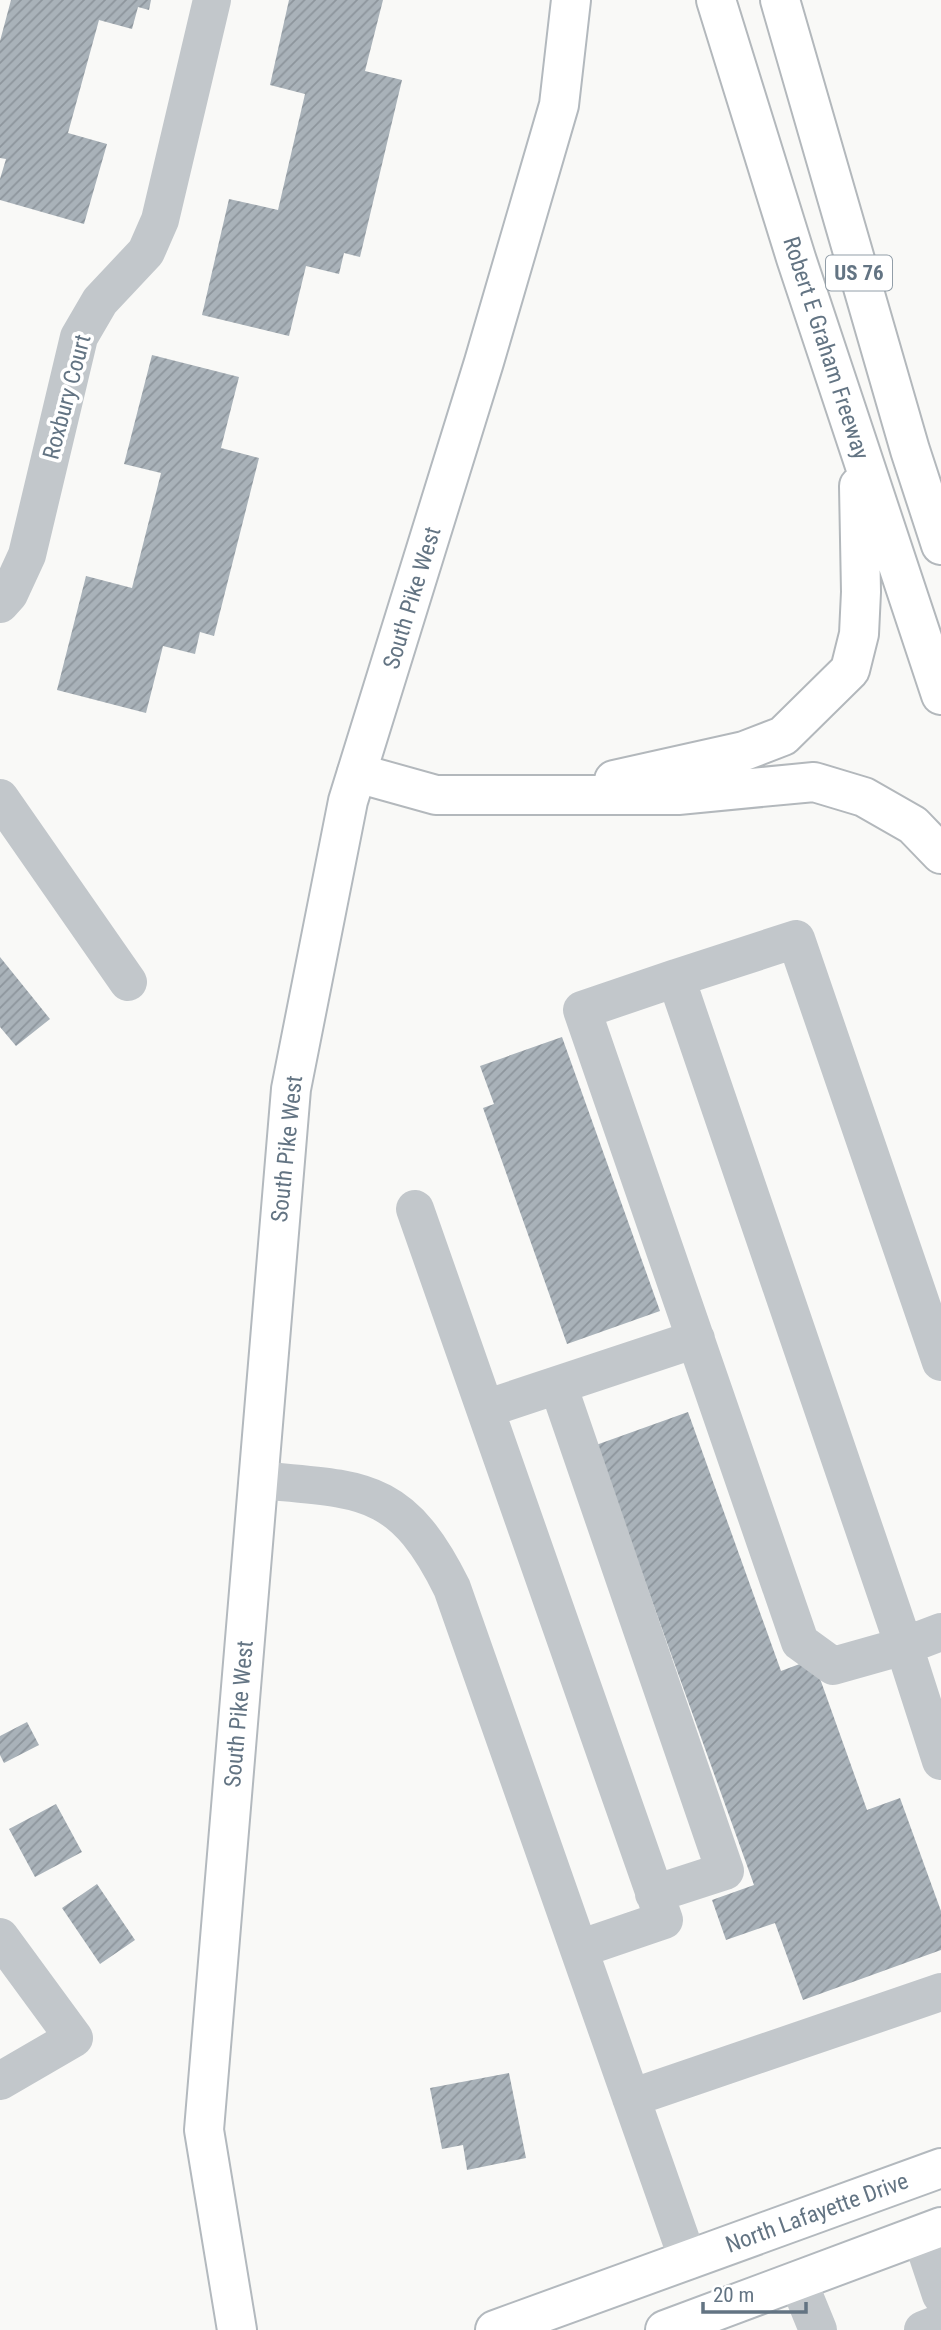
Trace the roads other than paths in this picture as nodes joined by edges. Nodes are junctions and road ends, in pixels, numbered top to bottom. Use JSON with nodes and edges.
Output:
{"nodes":[{"id":1,"x":212,"y":0,"type":"edge"},
{"id":2,"x":571,"y":0,"type":"edge"},
{"id":3,"x":716,"y":0,"type":"edge"},
{"id":4,"x":780,"y":0,"type":"edge"},
{"id":5,"x":858,"y":447,"type":"junction"},
{"id":6,"x":910,"y":450,"type":"junction"},
{"id":7,"x":941,"y":515,"type":"edge"},
{"id":8,"x":941,"y":545,"type":"edge"},
{"id":9,"x":0,"y":604,"type":"edge"},
{"id":10,"x":941,"y":695,"type":"edge"},
{"id":11,"x":357,"y":773,"type":"junction"},
{"id":12,"x":547,"y":795,"type":"junction"},
{"id":13,"x":0,"y":798,"type":"edge"},
{"id":14,"x":941,"y":854,"type":"edge"},
{"id":15,"x":676,"y":978,"type":"junction"},
{"id":16,"x":128,"y":982,"type":"dead end"},
{"id":17,"x":415,"y":1209,"type":"dead end"},
{"id":18,"x":696,"y":1339,"type":"junction"},
{"id":19,"x":941,"y":1362,"type":"edge"},
{"id":20,"x":558,"y":1385,"type":"junction"},
{"id":21,"x":485,"y":1409,"type":"junction"},
{"id":22,"x":258,"y":1480,"type":"junction"},
{"id":23,"x":941,"y":1632,"type":"edge"},
{"id":24,"x":905,"y":1646,"type":"junction"},
{"id":25,"x":941,"y":1761,"type":"edge"},
{"id":26,"x":654,"y":1894,"type":"junction"},
{"id":27,"x":0,"y":1937,"type":"edge"},
{"id":28,"x":579,"y":1949,"type":"junction"},
{"id":29,"x":941,"y":1992,"type":"edge"},
{"id":30,"x":0,"y":2081,"type":"edge"},
{"id":31,"x":631,"y":2098,"type":"junction"},
{"id":32,"x":941,"y":2168,"type":"edge"},
{"id":33,"x":931,"y":2231,"type":"edge"},
{"id":34,"x":688,"y":2260,"type":"junction"},
{"id":35,"x":798,"y":2281,"type":"junction"},
{"id":36,"x":941,"y":2295,"type":"edge"},
{"id":37,"x":941,"y":2323,"type":"edge"},
{"id":38,"x":237,"y":2330,"type":"edge"},
{"id":39,"x":495,"y":2330,"type":"edge"},
{"id":40,"x":665,"y":2330,"type":"edge"},
{"id":41,"x":818,"y":2330,"type":"edge"},
{"id":42,"x":923,"y":2330,"type":"edge"}],
"edges":[{"from":1,"to":9,"type":"street","name":"Roxbury Court"},
{"from":2,"to":11,"type":"main road","name":"South Pike West"},
{"from":3,"to":5,"type":"main road","name":"Robert E Graham Freeway","number":"US 76"},
{"from":4,"to":6,"type":"main road","number":"US 76"},
{"from":5,"to":10,"type":"main road","name":"Robert E Graham Freeway","number":"US 76"},
{"from":5,"to":12,"type":"main road"},
{"from":6,"to":7,"type":"main road"},
{"from":6,"to":8,"type":"main road","number":"US 76"},
{"from":11,"to":12,"type":"main road"},
{"from":11,"to":22,"type":"main road","name":"South Pike West"},
{"from":12,"to":14,"type":"main road"},
{"from":13,"to":16,"type":"street"},
{"from":15,"to":18,"type":"street"},
{"from":15,"to":19,"type":"street"},
{"from":15,"to":24,"type":"street"},
{"from":17,"to":21,"type":"street"},
{"from":18,"to":20,"type":"street"},
{"from":18,"to":24,"type":"street"},
{"from":20,"to":21,"type":"street"},
{"from":20,"to":26,"type":"street"},
{"from":21,"to":26,"type":"street"},
{"from":22,"to":28,"type":"street"},
{"from":22,"to":38,"type":"main road","name":"South Pike West"},
{"from":23,"to":24,"type":"street"},
{"from":24,"to":25,"type":"street"},
{"from":26,"to":28,"type":"street"},
{"from":27,"to":30,"type":"street"},
{"from":28,"to":31,"type":"street"},
{"from":29,"to":31,"type":"street"},
{"from":31,"to":34,"type":"street"},
{"from":32,"to":34,"type":"main road","name":"North Lafayette Drive"},
{"from":33,"to":35,"type":"main road"},
{"from":33,"to":36,"type":"street"},
{"from":34,"to":39,"type":"main road","name":"North Lafayette Drive"},
{"from":35,"to":40,"type":"main road"},
{"from":35,"to":41,"type":"street"},
{"from":37,"to":42,"type":"street"}]}
